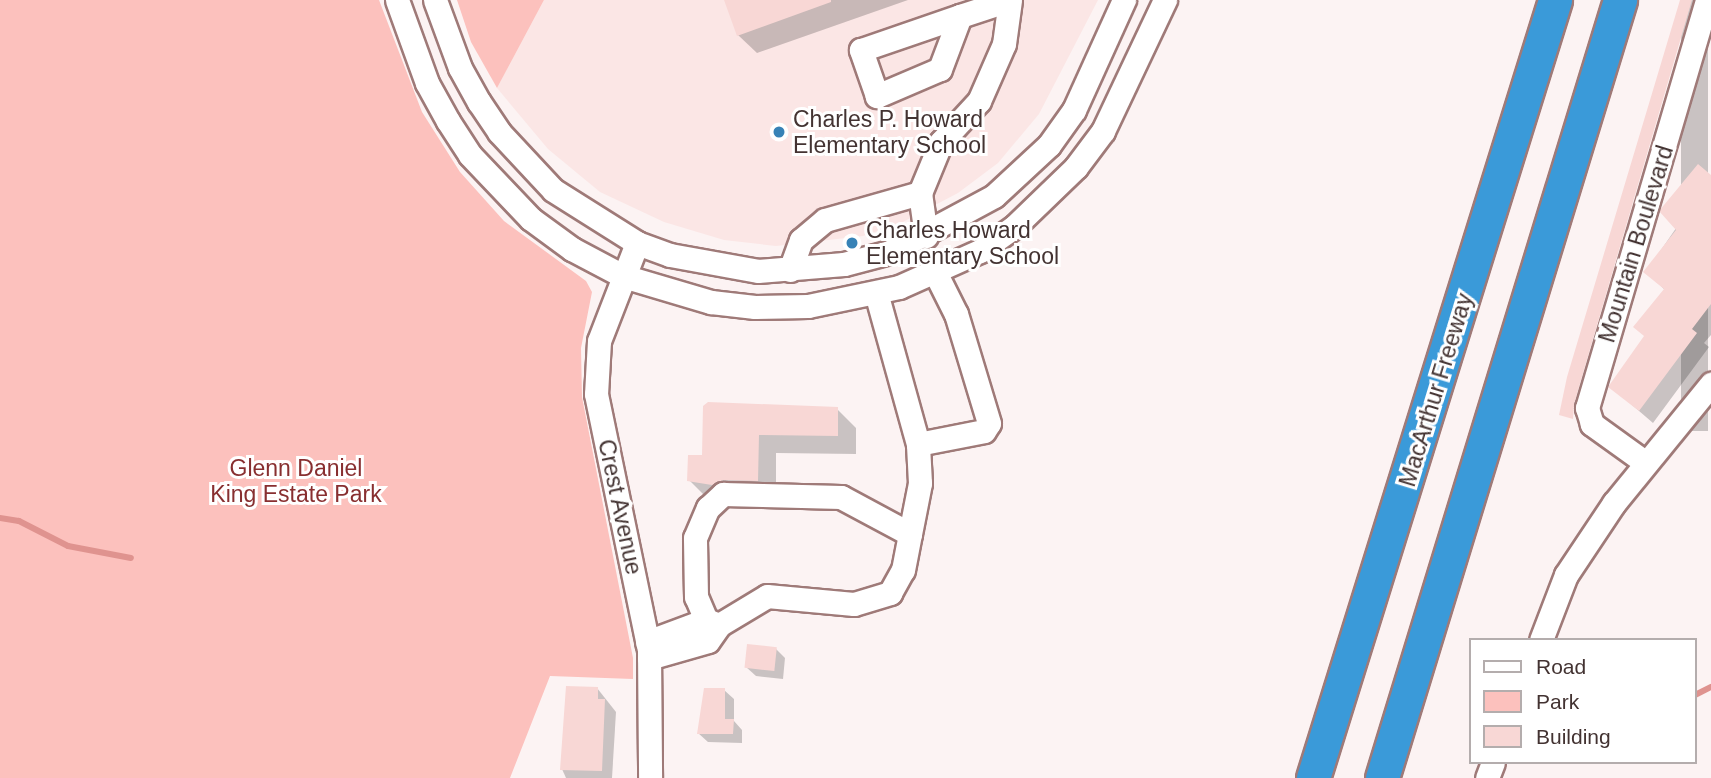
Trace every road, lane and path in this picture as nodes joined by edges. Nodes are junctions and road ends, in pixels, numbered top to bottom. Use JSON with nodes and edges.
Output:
{"nodes":[{"id":1,"x":397,"y":0,"type":"edge"},
{"id":2,"x":435,"y":0,"type":"edge"},
{"id":3,"x":1010,"y":0,"type":"edge"},
{"id":4,"x":1124,"y":0,"type":"edge"},
{"id":5,"x":1165,"y":0,"type":"edge"},
{"id":6,"x":1555,"y":0,"type":"edge"},
{"id":7,"x":1620,"y":0,"type":"edge"},
{"id":8,"x":1707,"y":0,"type":"edge"},
{"id":9,"x":960,"y":16,"type":"dead end"},
{"id":10,"x":920,"y":193,"type":"junction"},
{"id":11,"x":926,"y":236,"type":"junction"},
{"id":12,"x":637,"y":243,"type":"junction"},
{"id":13,"x":790,"y":270,"type":"junction"},
{"id":14,"x":936,"y":274,"type":"junction"},
{"id":15,"x":623,"y":276,"type":"junction"},
{"id":16,"x":876,"y":293,"type":"junction"},
{"id":17,"x":1711,"y":384,"type":"edge"},
{"id":18,"x":918,"y":444,"type":"junction"},
{"id":19,"x":1646,"y":463,"type":"junction"},
{"id":20,"x":910,"y":534,"type":"junction"},
{"id":21,"x":712,"y":622,"type":"junction"},
{"id":22,"x":1542,"y":638,"type":"edge"},
{"id":23,"x":648,"y":650,"type":"junction"},
{"id":24,"x":650,"y":778,"type":"edge"},
{"id":25,"x":1313,"y":778,"type":"edge"},
{"id":26,"x":1382,"y":778,"type":"edge"}],
"edges":[{"from":1,"to":15,"type":"street"},
{"from":2,"to":12,"type":"street"},
{"from":3,"to":9,"type":"street"},
{"from":3,"to":10,"type":"street"},
{"from":4,"to":11,"type":"street"},
{"from":5,"to":14,"type":"street"},
{"from":6,"to":25,"type":"highway","name":"MacArthur Freeway"},
{"from":7,"to":26,"type":"highway"},
{"from":8,"to":19,"type":"street","name":"Mountain Boulevard"},
{"from":10,"to":11,"type":"street"},
{"from":10,"to":13,"type":"street"},
{"from":11,"to":13,"type":"street"},
{"from":12,"to":13,"type":"street"},
{"from":12,"to":15,"type":"street","name":"Crest Avenue"},
{"from":14,"to":16,"type":"street"},
{"from":14,"to":18,"type":"street"},
{"from":15,"to":16,"type":"street"},
{"from":15,"to":23,"type":"street","name":"Crest Avenue"},
{"from":16,"to":18,"type":"street"},
{"from":17,"to":19,"type":"street"},
{"from":18,"to":20,"type":"street"},
{"from":19,"to":22,"type":"street"},
{"from":20,"to":21,"type":"street"},
{"from":20,"to":21,"type":"street"},
{"from":21,"to":23,"type":"street"},
{"from":23,"to":24,"type":"street","name":"Crest Avenue"}]}
